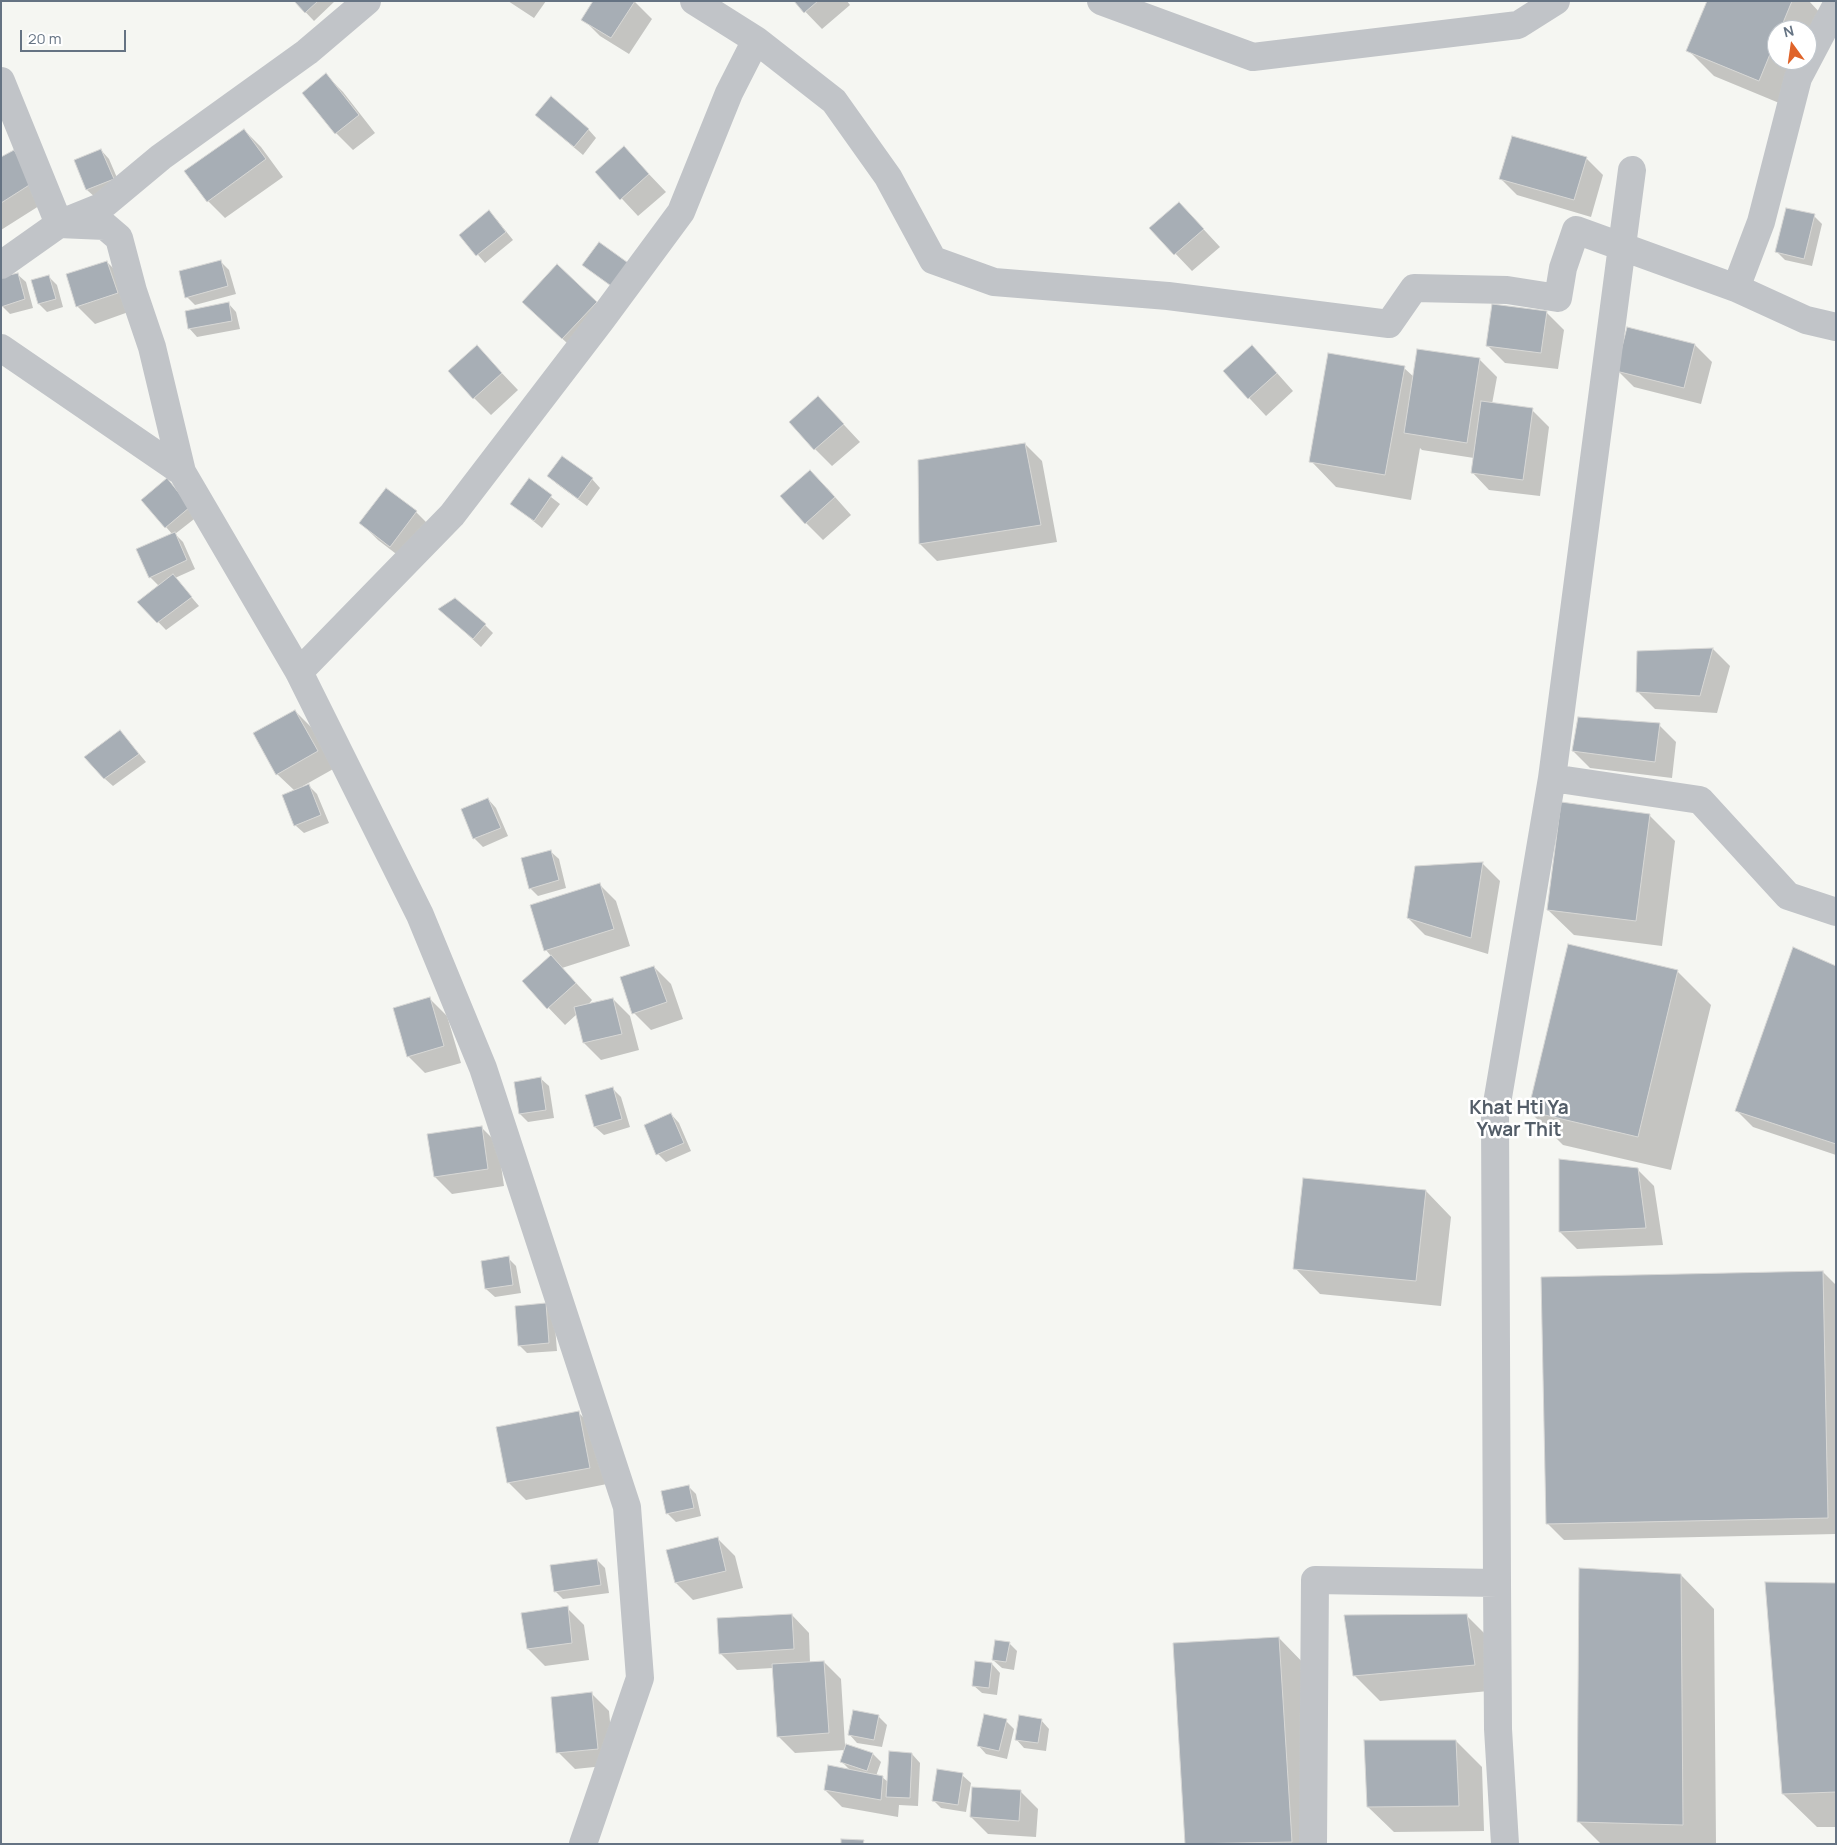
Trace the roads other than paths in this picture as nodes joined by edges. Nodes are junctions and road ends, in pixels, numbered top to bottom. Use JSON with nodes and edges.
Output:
{"nodes":[{"id":1,"x":367,"y":1,"type":"edge"},
{"id":2,"x":694,"y":1,"type":"edge"},
{"id":3,"x":1101,"y":1,"type":"edge"},
{"id":4,"x":1556,"y":1,"type":"edge"},
{"id":5,"x":1836,"y":6,"type":"edge"},
{"id":6,"x":756,"y":40,"type":"junction"},
{"id":7,"x":1,"y":82,"type":"edge"},
{"id":8,"x":1632,"y":170,"type":"dead end"},
{"id":9,"x":58,"y":224,"type":"junction"},
{"id":10,"x":1622,"y":245,"type":"junction"},
{"id":11,"x":1,"y":265,"type":"edge"},
{"id":12,"x":1736,"y":288,"type":"junction"},
{"id":13,"x":1836,"y":327,"type":"edge"},
{"id":14,"x":1,"y":348,"type":"edge"},
{"id":15,"x":182,"y":472,"type":"junction"},
{"id":16,"x":299,"y":672,"type":"junction"},
{"id":17,"x":1552,"y":778,"type":"junction"},
{"id":18,"x":1836,"y":912,"type":"edge"},
{"id":19,"x":1497,"y":1583,"type":"junction"},
{"id":20,"x":590,"y":1839,"type":"edge"},
{"id":21,"x":1313,"y":1844,"type":"edge"},
{"id":22,"x":1505,"y":1844,"type":"edge"}],
"edges":[{"from":1,"to":9,"type":"street"},
{"from":2,"to":6,"type":"street"},
{"from":3,"to":4,"type":"street"},
{"from":5,"to":12,"type":"street"},
{"from":6,"to":10,"type":"street"},
{"from":6,"to":16,"type":"street"},
{"from":7,"to":9,"type":"street"},
{"from":8,"to":10,"type":"street"},
{"from":9,"to":11,"type":"street"},
{"from":9,"to":15,"type":"street"},
{"from":10,"to":12,"type":"street"},
{"from":10,"to":17,"type":"street"},
{"from":12,"to":13,"type":"street"},
{"from":14,"to":15,"type":"street"},
{"from":15,"to":16,"type":"street"},
{"from":16,"to":20,"type":"street"},
{"from":17,"to":18,"type":"street"},
{"from":17,"to":19,"type":"street"},
{"from":19,"to":21,"type":"street"},
{"from":19,"to":22,"type":"street"}]}
